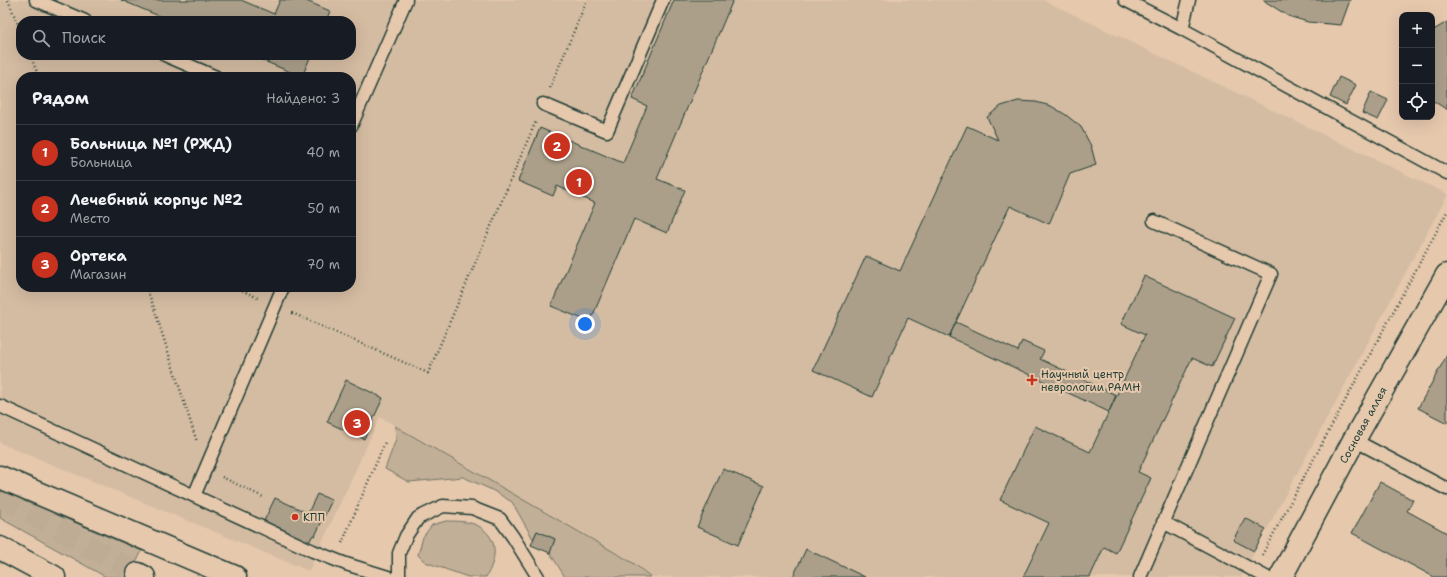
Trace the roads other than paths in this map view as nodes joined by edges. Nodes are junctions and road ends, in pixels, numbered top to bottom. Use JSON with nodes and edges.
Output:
{"nodes":[{"id":1,"x":36,"y":0,"type":"edge"},
{"id":2,"x":406,"y":0,"type":"edge"},
{"id":3,"x":663,"y":0,"type":"edge"},
{"id":4,"x":1125,"y":0,"type":"edge"},
{"id":5,"x":1189,"y":0,"type":"edge"},
{"id":6,"x":73,"y":16,"type":"edge"},
{"id":7,"x":1182,"y":29,"type":"junction"},
{"id":8,"x":176,"y":60,"type":"edge"},
{"id":9,"x":204,"y":72,"type":"edge"},
{"id":10,"x":543,"y":104,"type":"road end"},
{"id":11,"x":356,"y":115,"type":"edge"},
{"id":12,"x":1447,"y":173,"type":"edge"},
{"id":13,"x":1154,"y":221,"type":"dead end"},
{"id":14,"x":1447,"y":275,"type":"edge"},
{"id":15,"x":281,"y":292,"type":"edge"},
{"id":16,"x":0,"y":406,"type":"edge"},
{"id":17,"x":1354,"y":440,"type":"junction"},
{"id":18,"x":0,"y":477,"type":"edge"},
{"id":19,"x":1447,"y":489,"type":"edge"},
{"id":20,"x":194,"y":496,"type":"junction"},
{"id":21,"x":1163,"y":522,"type":"junction"},
{"id":22,"x":0,"y":548,"type":"edge"},
{"id":23,"x":54,"y":577,"type":"edge"},
{"id":24,"x":235,"y":577,"type":"edge"},
{"id":25,"x":388,"y":577,"type":"edge"},
{"id":26,"x":399,"y":577,"type":"edge"},
{"id":27,"x":538,"y":577,"type":"edge"},
{"id":28,"x":1140,"y":577,"type":"edge"},
{"id":29,"x":1266,"y":577,"type":"edge"},
{"id":30,"x":1281,"y":577,"type":"edge"}],
"edges":[{"from":1,"to":6,"type":"lane"},
{"from":2,"to":11,"type":"lane"},
{"from":3,"to":10,"type":"lane"},
{"from":4,"to":7,"type":"lane"},
{"from":5,"to":7,"type":"lane"},
{"from":7,"to":12,"type":"lane"},
{"from":8,"to":9,"type":"lane"},
{"from":13,"to":21,"type":"lane"},
{"from":14,"to":17,"type":"street","name":"Сосновая аллея"},
{"from":15,"to":20,"type":"lane"},
{"from":16,"to":20,"type":"lane"},
{"from":17,"to":19,"type":"lane"},
{"from":17,"to":30,"type":"street","name":"Сосновая аллея"},
{"from":18,"to":24,"type":"street"},
{"from":20,"to":25,"type":"lane"},
{"from":21,"to":28,"type":"lane"},
{"from":21,"to":29,"type":"lane"},
{"from":22,"to":23,"type":"street"},
{"from":26,"to":27,"type":"lane"}]}
